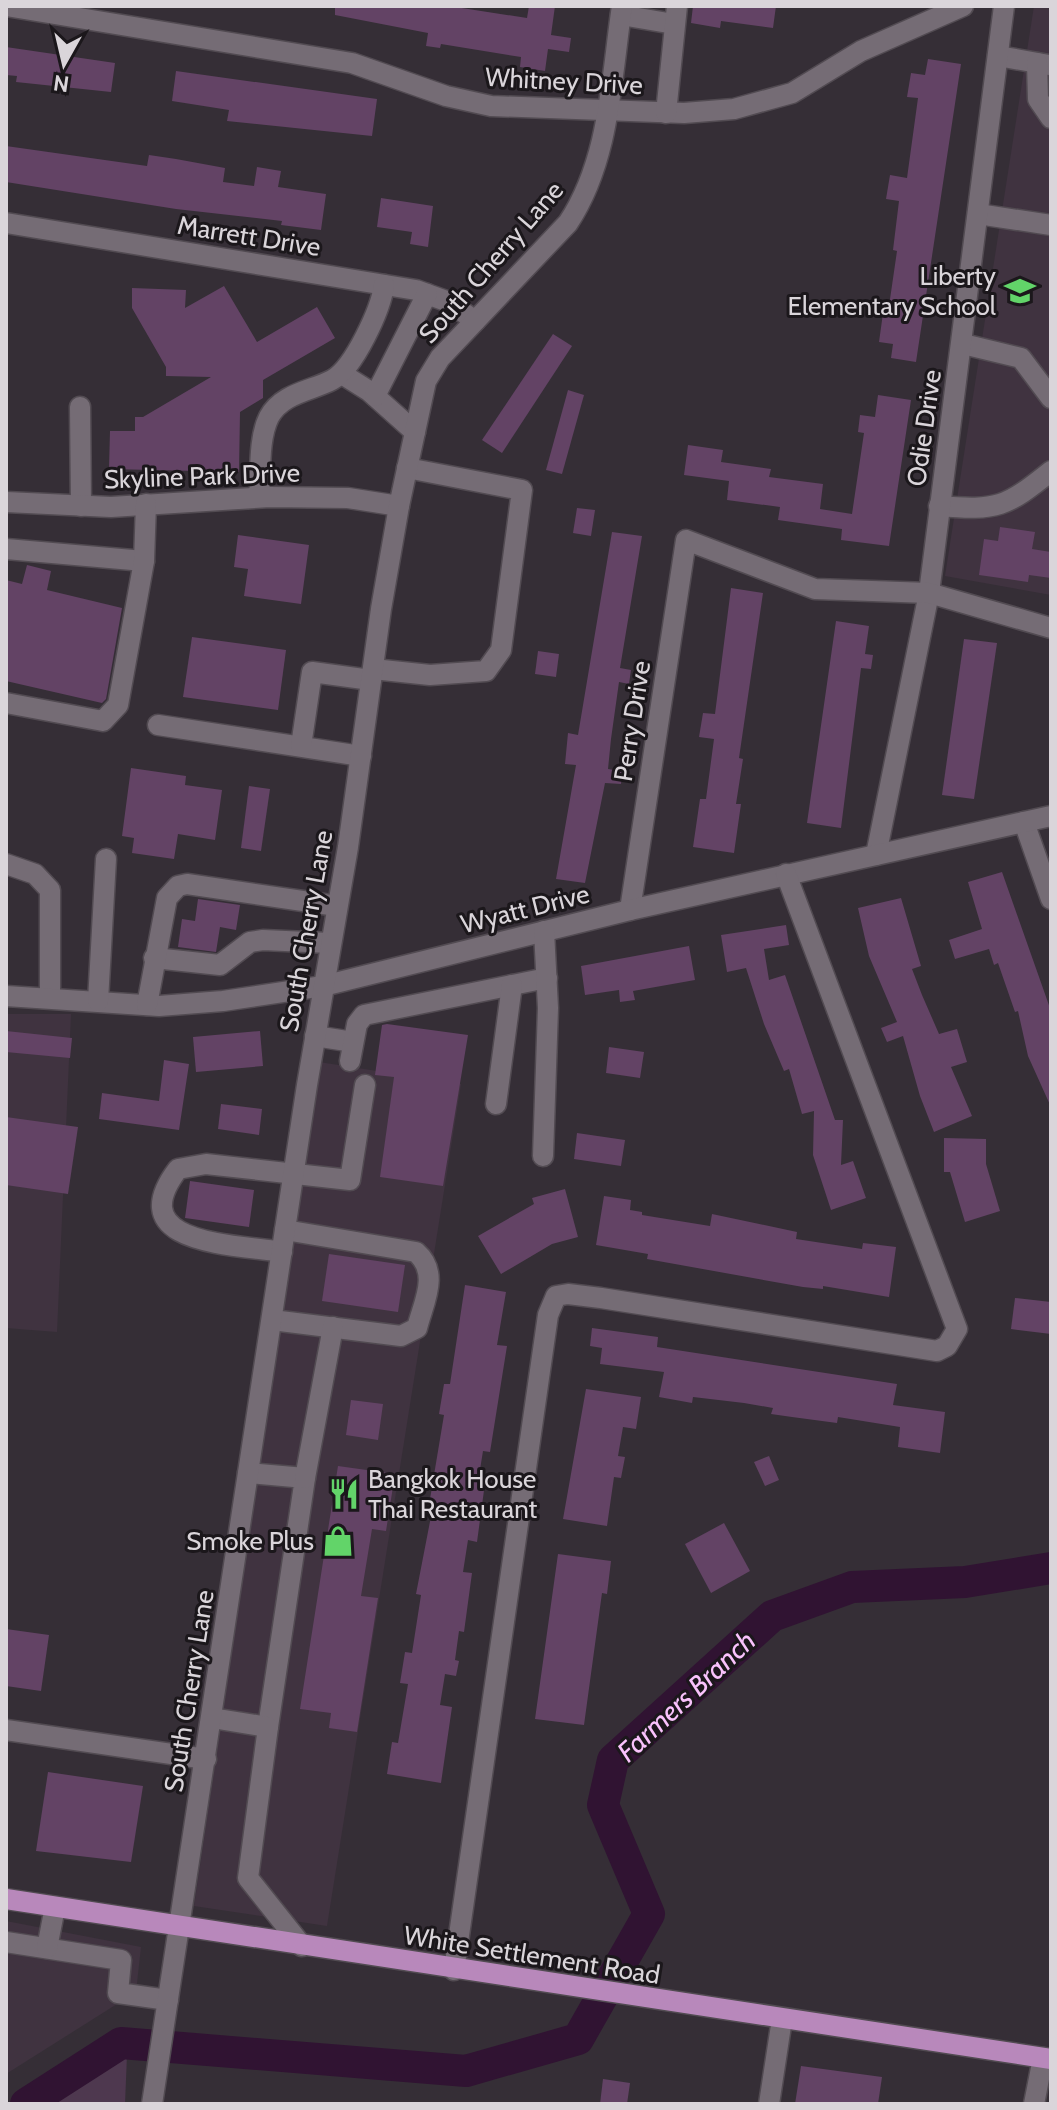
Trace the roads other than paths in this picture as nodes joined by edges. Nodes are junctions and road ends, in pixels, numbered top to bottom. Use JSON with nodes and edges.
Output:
{"nodes":[{"id":1,"x":6,"y":6,"type":"edge"},
{"id":2,"x":914,"y":6,"type":"edge"},
{"id":3,"x":963,"y":6,"type":"edge"},
{"id":4,"x":1004,"y":6,"type":"edge"},
{"id":5,"x":622,"y":11,"type":"edge"},
{"id":6,"x":676,"y":15,"type":"edge"},
{"id":7,"x":911,"y":28,"type":"junction"},
{"id":8,"x":998,"y":56,"type":"junction"},
{"id":9,"x":1044,"y":64,"type":"edge"},
{"id":10,"x":605,"y":112,"type":"junction"},
{"id":11,"x":666,"y":113,"type":"junction"},
{"id":12,"x":1051,"y":118,"type":"edge"},
{"id":13,"x":978,"y":214,"type":"junction"},
{"id":14,"x":6,"y":223,"type":"edge"},
{"id":15,"x":1051,"y":225,"type":"edge"},
{"id":16,"x":384,"y":285,"type":"junction"},
{"id":17,"x":427,"y":294,"type":"junction"},
{"id":18,"x":475,"y":321,"type":"junction"},
{"id":19,"x":963,"y":344,"type":"junction"},
{"id":20,"x":342,"y":374,"type":"junction"},
{"id":21,"x":375,"y":396,"type":"junction"},
{"id":22,"x":1051,"y":398,"type":"edge"},
{"id":23,"x":80,"y":407,"type":"dead end"},
{"id":24,"x":415,"y":432,"type":"junction"},
{"id":25,"x":407,"y":468,"type":"junction"},
{"id":26,"x":1051,"y":471,"type":"edge"},
{"id":27,"x":259,"y":497,"type":"junction"},
{"id":28,"x":6,"y":502,"type":"edge"},
{"id":29,"x":146,"y":504,"type":"junction"},
{"id":30,"x":81,"y":506,"type":"junction"},
{"id":31,"x":399,"y":506,"type":"junction"},
{"id":32,"x":939,"y":506,"type":"junction"},
{"id":33,"x":6,"y":549,"type":"edge"},
{"id":34,"x":144,"y":561,"type":"junction"},
{"id":35,"x":929,"y":593,"type":"junction"},
{"id":36,"x":1051,"y":628,"type":"edge"},
{"id":37,"x":372,"y":674,"type":"junction"},
{"id":38,"x":6,"y":703,"type":"edge"},
{"id":39,"x":158,"y":725,"type":"dead end"},
{"id":40,"x":301,"y":746,"type":"junction"},
{"id":41,"x":361,"y":756,"type":"junction"},
{"id":42,"x":1051,"y":816,"type":"edge"},
{"id":43,"x":1024,"y":822,"type":"junction"},
{"id":44,"x":876,"y":855,"type":"junction"},
{"id":45,"x":106,"y":859,"type":"dead end"},
{"id":46,"x":6,"y":864,"type":"edge"},
{"id":47,"x":786,"y":874,"type":"junction"},
{"id":48,"x":1051,"y":899,"type":"edge"},
{"id":49,"x":337,"y":906,"type":"junction"},
{"id":50,"x":630,"y":910,"type":"junction"},
{"id":51,"x":544,"y":931,"type":"junction"},
{"id":52,"x":330,"y":943,"type":"junction"},
{"id":53,"x":154,"y":958,"type":"junction"},
{"id":54,"x":547,"y":978,"type":"junction"},
{"id":55,"x":512,"y":985,"type":"junction"},
{"id":56,"x":323,"y":986,"type":"junction"},
{"id":57,"x":6,"y":996,"type":"edge"},
{"id":58,"x":50,"y":998,"type":"junction"},
{"id":59,"x":98,"y":1001,"type":"junction"},
{"id":60,"x":147,"y":1005,"type":"junction"},
{"id":61,"x":315,"y":1036,"type":"junction"},
{"id":62,"x":365,"y":1085,"type":"dead end"},
{"id":63,"x":496,"y":1104,"type":"dead end"},
{"id":64,"x":543,"y":1156,"type":"dead end"},
{"id":65,"x":293,"y":1174,"type":"junction"},
{"id":66,"x":285,"y":1230,"type":"junction"},
{"id":67,"x":282,"y":1252,"type":"junction"},
{"id":68,"x":272,"y":1320,"type":"junction"},
{"id":69,"x":333,"y":1327,"type":"junction"},
{"id":70,"x":248,"y":1473,"type":"junction"},
{"id":71,"x":305,"y":1478,"type":"junction"},
{"id":72,"x":212,"y":1718,"type":"junction"},
{"id":73,"x":268,"y":1727,"type":"junction"},
{"id":74,"x":6,"y":1730,"type":"edge"},
{"id":75,"x":206,"y":1759,"type":"junction"},
{"id":76,"x":6,"y":1899,"type":"edge"},
{"id":77,"x":55,"y":1907,"type":"junction"},
{"id":78,"x":180,"y":1926,"type":"junction"},
{"id":79,"x":6,"y":1942,"type":"edge"},
{"id":80,"x":302,"y":1946,"type":"junction"},
{"id":81,"x":47,"y":1948,"type":"junction"},
{"id":82,"x":454,"y":1970,"type":"junction"},
{"id":83,"x":167,"y":2008,"type":"junction"},
{"id":84,"x":782,"y":2019,"type":"junction"},
{"id":85,"x":1047,"y":2059,"type":"edge"},
{"id":86,"x":153,"y":2104,"type":"edge"},
{"id":87,"x":769,"y":2104,"type":"edge"},
{"id":88,"x":1034,"y":2104,"type":"edge"}],
"edges":[{"from":1,"to":10,"type":"street","name":"Whitney Drive"},
{"from":2,"to":7,"type":"street"},
{"from":3,"to":7,"type":"street","name":"Whitney Drive"},
{"from":4,"to":8,"type":"street","name":"Odie Drive"},
{"from":5,"to":6,"type":"street"},
{"from":5,"to":10,"type":"street","name":"South Cherry Lane"},
{"from":6,"to":11,"type":"street"},
{"from":7,"to":11,"type":"street","name":"Whitney Drive"},
{"from":8,"to":9,"type":"street"},
{"from":8,"to":13,"type":"street","name":"Odie Drive"},
{"from":9,"to":12,"type":"street"},
{"from":10,"to":11,"type":"street","name":"Whitney Drive"},
{"from":10,"to":18,"type":"street","name":"South Cherry Lane"},
{"from":13,"to":15,"type":"street"},
{"from":13,"to":19,"type":"street","name":"Odie Drive"},
{"from":14,"to":16,"type":"street","name":"Marrett Drive"},
{"from":16,"to":17,"type":"street","name":"Marrett Drive"},
{"from":16,"to":20,"type":"street"},
{"from":17,"to":18,"type":"street","name":"Marrett Drive"},
{"from":17,"to":21,"type":"street"},
{"from":18,"to":24,"type":"street","name":"South Cherry Lane"},
{"from":19,"to":22,"type":"street"},
{"from":19,"to":32,"type":"street","name":"Odie Drive"},
{"from":20,"to":21,"type":"street"},
{"from":20,"to":27,"type":"street"},
{"from":21,"to":24,"type":"street"},
{"from":23,"to":30,"type":"street"},
{"from":24,"to":25,"type":"street","name":"South Cherry Lane"},
{"from":25,"to":31,"type":"street","name":"South Cherry Lane"},
{"from":25,"to":37,"type":"street"},
{"from":26,"to":32,"type":"street"},
{"from":27,"to":29,"type":"street","name":"Skyline Park Drive"},
{"from":27,"to":31,"type":"street","name":"Skyline Park Drive"},
{"from":28,"to":30,"type":"street","name":"Skyline Park Drive"},
{"from":29,"to":30,"type":"street","name":"Skyline Park Drive"},
{"from":29,"to":34,"type":"street"},
{"from":31,"to":37,"type":"street","name":"South Cherry Lane"},
{"from":32,"to":35,"type":"street","name":"Odie Drive"},
{"from":33,"to":34,"type":"street"},
{"from":34,"to":38,"type":"street"},
{"from":35,"to":36,"type":"street"},
{"from":35,"to":44,"type":"street","name":"Odie Drive"},
{"from":35,"to":50,"type":"street","name":"Perry Drive"},
{"from":37,"to":40,"type":"street"},
{"from":37,"to":41,"type":"street","name":"South Cherry Lane"},
{"from":39,"to":40,"type":"street"},
{"from":40,"to":41,"type":"street"},
{"from":41,"to":49,"type":"street","name":"South Cherry Lane"},
{"from":42,"to":43,"type":"street","name":"Wyatt Drive"},
{"from":43,"to":44,"type":"street","name":"Wyatt Drive"},
{"from":43,"to":48,"type":"street"},
{"from":44,"to":47,"type":"street","name":"Wyatt Drive"},
{"from":45,"to":59,"type":"street"},
{"from":46,"to":58,"type":"street"},
{"from":47,"to":50,"type":"street","name":"Wyatt Drive"},
{"from":47,"to":82,"type":"street"},
{"from":49,"to":52,"type":"street","name":"South Cherry Lane"},
{"from":49,"to":53,"type":"street"},
{"from":50,"to":51,"type":"street","name":"Wyatt Drive"},
{"from":51,"to":54,"type":"street"},
{"from":51,"to":56,"type":"street","name":"Wyatt Drive"},
{"from":52,"to":53,"type":"street"},
{"from":52,"to":56,"type":"street","name":"South Cherry Lane"},
{"from":53,"to":60,"type":"street"},
{"from":54,"to":55,"type":"street"},
{"from":54,"to":64,"type":"street"},
{"from":55,"to":61,"type":"street"},
{"from":55,"to":63,"type":"street"},
{"from":56,"to":60,"type":"street","name":"Wyatt Drive"},
{"from":56,"to":61,"type":"street","name":"South Cherry Lane"},
{"from":57,"to":58,"type":"street","name":"Wyatt Drive"},
{"from":58,"to":59,"type":"street","name":"Wyatt Drive"},
{"from":59,"to":60,"type":"street","name":"Wyatt Drive"},
{"from":61,"to":65,"type":"street","name":"South Cherry Lane"},
{"from":62,"to":65,"type":"street"},
{"from":65,"to":66,"type":"street","name":"South Cherry Lane"},
{"from":65,"to":67,"type":"street"},
{"from":66,"to":67,"type":"street","name":"South Cherry Lane"},
{"from":66,"to":69,"type":"street"},
{"from":67,"to":68,"type":"street","name":"South Cherry Lane"},
{"from":68,"to":69,"type":"street"},
{"from":68,"to":70,"type":"street","name":"South Cherry Lane"},
{"from":69,"to":71,"type":"street"},
{"from":70,"to":71,"type":"street"},
{"from":70,"to":72,"type":"street","name":"South Cherry Lane"},
{"from":71,"to":73,"type":"street"},
{"from":72,"to":73,"type":"street"},
{"from":72,"to":75,"type":"street","name":"South Cherry Lane"},
{"from":73,"to":80,"type":"street"},
{"from":74,"to":75,"type":"street"},
{"from":75,"to":78,"type":"street","name":"South Cherry Lane"},
{"from":76,"to":77,"type":"main road","name":"White Settlement Road"},
{"from":77,"to":78,"type":"main road","name":"White Settlement Road"},
{"from":77,"to":81,"type":"street"},
{"from":78,"to":80,"type":"main road","name":"White Settlement Road"},
{"from":78,"to":83,"type":"street","name":"South Cherry Lane"},
{"from":79,"to":81,"type":"street"},
{"from":80,"to":82,"type":"main road","name":"White Settlement Road"},
{"from":81,"to":83,"type":"street"},
{"from":82,"to":84,"type":"main road","name":"White Settlement Road"},
{"from":83,"to":86,"type":"street","name":"South Cherry Lane"},
{"from":84,"to":85,"type":"main road","name":"White Settlement Road"},
{"from":84,"to":87,"type":"street"},
{"from":85,"to":88,"type":"street"}]}
